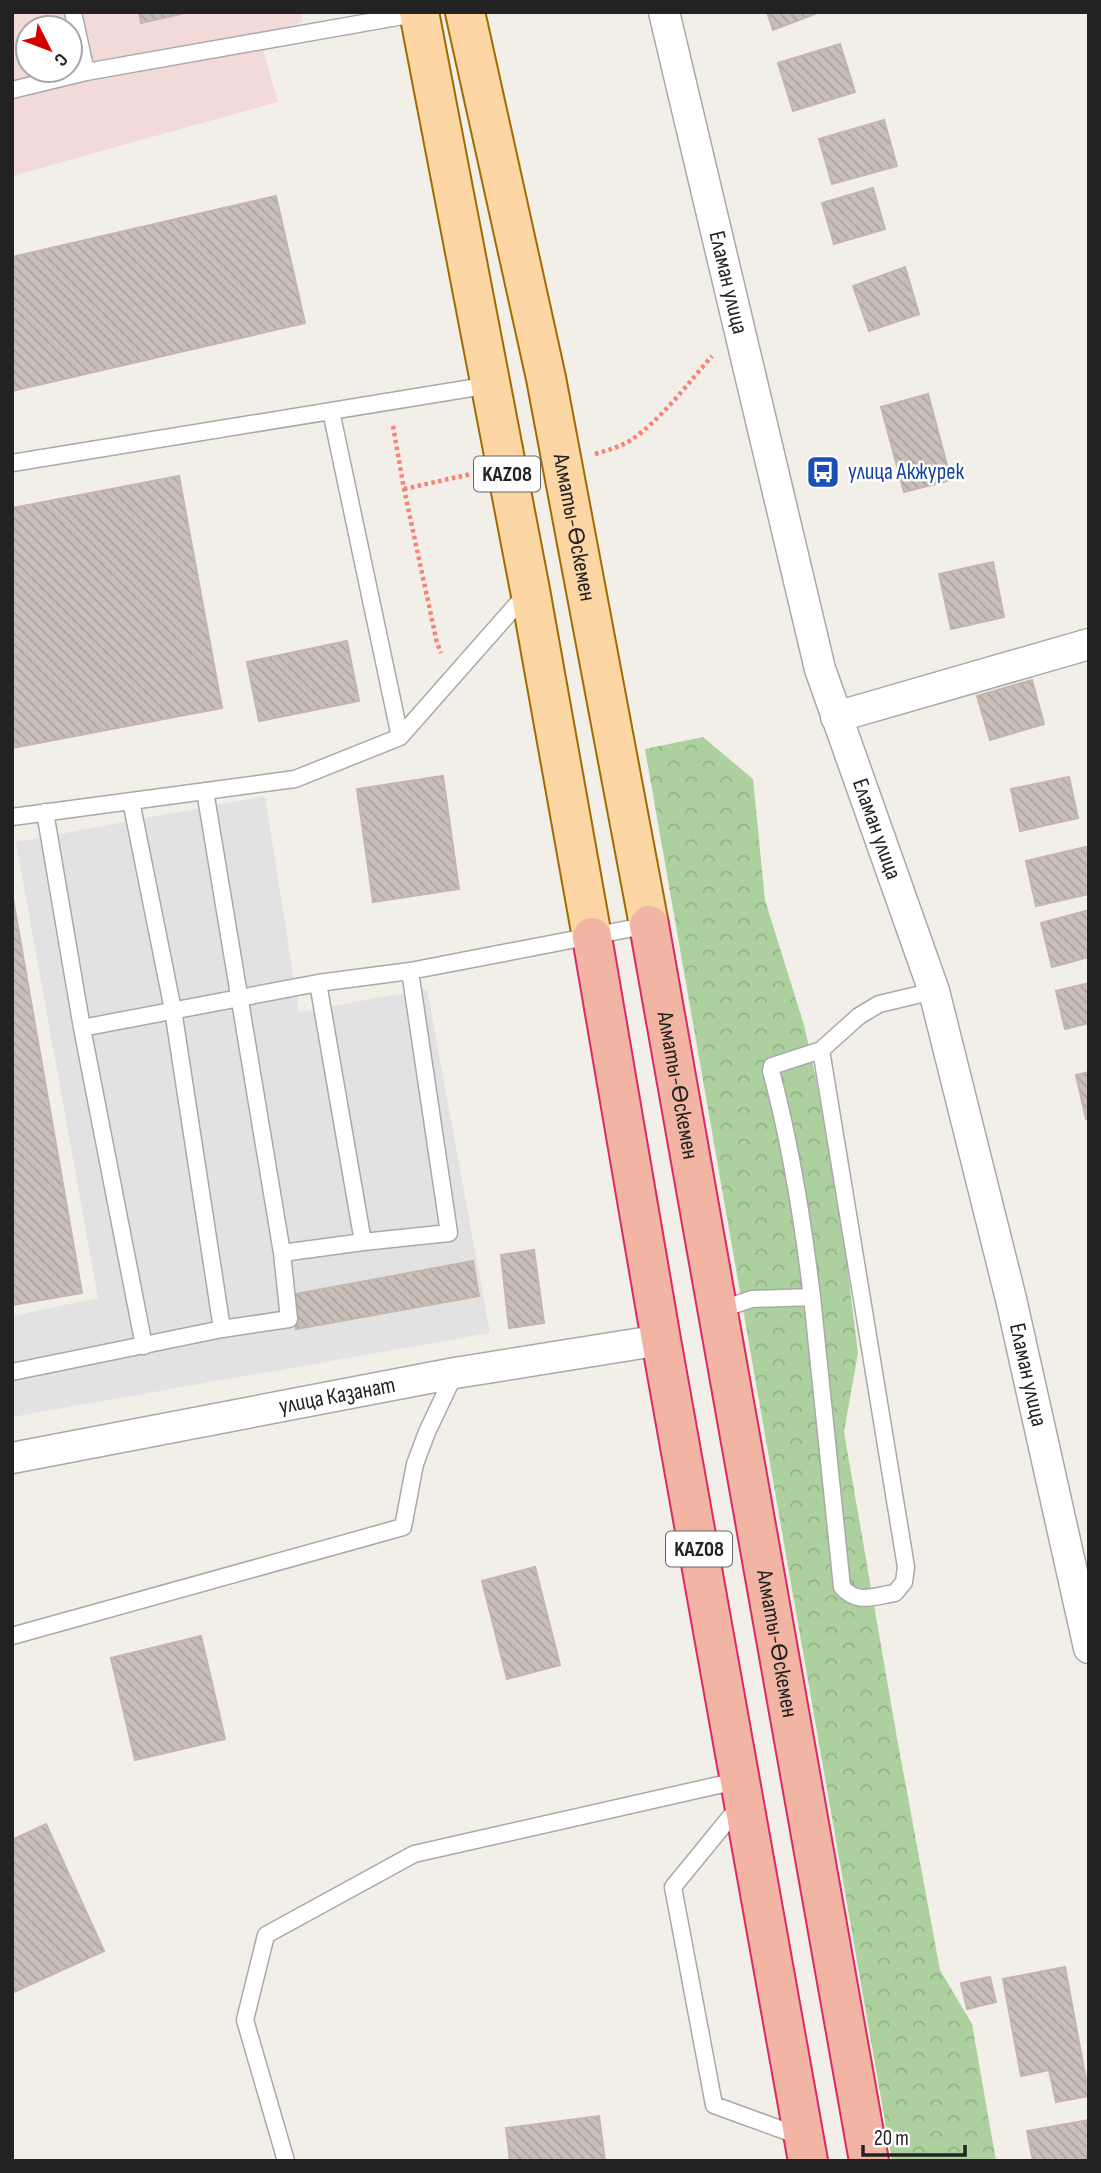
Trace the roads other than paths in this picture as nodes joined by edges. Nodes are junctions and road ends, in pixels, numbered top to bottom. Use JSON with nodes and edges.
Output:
{"nodes":[{"id":1,"x":73,"y":12,"type":"edge"},
{"id":2,"x":465,"y":12,"type":"edge"},
{"id":3,"x":664,"y":12,"type":"edge"},
{"id":4,"x":419,"y":13,"type":"edge"},
{"id":5,"x":338,"y":20,"type":"edge"},
{"id":6,"x":86,"y":72,"type":"junction"},
{"id":7,"x":12,"y":90,"type":"edge"},
{"id":8,"x":490,"y":384,"type":"junction"},
{"id":9,"x":331,"y":411,"type":"junction"},
{"id":10,"x":12,"y":463,"type":"edge"},
{"id":11,"x":530,"y":590,"type":"junction"},
{"id":12,"x":1089,"y":644,"type":"edge"},
{"id":13,"x":836,"y":717,"type":"junction"},
{"id":14,"x":400,"y":737,"type":"junction"},
{"id":15,"x":205,"y":791,"type":"junction"},
{"id":16,"x":131,"y":801,"type":"junction"},
{"id":17,"x":45,"y":812,"type":"junction"},
{"id":18,"x":12,"y":817,"type":"edge"},
{"id":19,"x":649,"y":925,"type":"junction"},
{"id":20,"x":592,"y":937,"type":"junction"},
{"id":21,"x":410,"y":971,"type":"junction"},
{"id":22,"x":318,"y":984,"type":"junction"},
{"id":23,"x":934,"y":991,"type":"junction"},
{"id":24,"x":240,"y":999,"type":"junction"},
{"id":25,"x":173,"y":1010,"type":"junction"},
{"id":26,"x":82,"y":1028,"type":"junction"},
{"id":27,"x":821,"y":1050,"type":"junction"},
{"id":28,"x":363,"y":1242,"type":"junction"},
{"id":29,"x":282,"y":1253,"type":"junction"},
{"id":30,"x":812,"y":1297,"type":"junction"},
{"id":31,"x":719,"y":1310,"type":"junction"},
{"id":32,"x":222,"y":1329,"type":"junction"},
{"id":33,"x":661,"y":1340,"type":"junction"},
{"id":34,"x":144,"y":1346,"type":"junction"},
{"id":35,"x":12,"y":1372,"type":"edge"},
{"id":36,"x":455,"y":1373,"type":"junction"},
{"id":37,"x":12,"y":1458,"type":"edge"},
{"id":38,"x":12,"y":1636,"type":"edge"},
{"id":39,"x":1089,"y":1648,"type":"edge"},
{"id":40,"x":742,"y":1790,"type":"junction"},
{"id":41,"x":806,"y":2149,"type":"edge"},
{"id":42,"x":286,"y":2161,"type":"edge"},
{"id":43,"x":869,"y":2161,"type":"edge"}],
"edges":[{"from":1,"to":6,"type":"lane"},
{"from":2,"to":19,"type":"main road","name":"Алматы-Өскемен","number":"KAZ08"},
{"from":3,"to":13,"type":"street","name":"Еламан улица"},
{"from":4,"to":5,"type":"lane"},
{"from":4,"to":8,"type":"main road","number":"KAZ08"},
{"from":5,"to":6,"type":"lane"},
{"from":6,"to":7,"type":"lane"},
{"from":8,"to":9,"type":"lane"},
{"from":8,"to":11,"type":"main road","number":"KAZ08"},
{"from":9,"to":10,"type":"lane"},
{"from":9,"to":14,"type":"lane"},
{"from":11,"to":14,"type":"lane"},
{"from":11,"to":20,"type":"main road","number":"KAZ08"},
{"from":12,"to":13,"type":"street"},
{"from":13,"to":23,"type":"street","name":"Еламан улица"},
{"from":14,"to":15,"type":"lane"},
{"from":15,"to":16,"type":"lane"},
{"from":15,"to":24,"type":"lane"},
{"from":16,"to":17,"type":"lane"},
{"from":16,"to":25,"type":"lane"},
{"from":17,"to":18,"type":"lane"},
{"from":17,"to":26,"type":"lane"},
{"from":19,"to":20,"type":"lane"},
{"from":19,"to":31,"type":"highway","name":"Алматы-Өскемен","number":"KAZ08"},
{"from":20,"to":21,"type":"lane"},
{"from":20,"to":33,"type":"highway","number":"KAZ08"},
{"from":21,"to":22,"type":"lane"},
{"from":21,"to":28,"type":"lane"},
{"from":22,"to":24,"type":"lane"},
{"from":22,"to":28,"type":"lane"},
{"from":23,"to":27,"type":"lane"},
{"from":23,"to":39,"type":"street","name":"Еламан улица"},
{"from":24,"to":25,"type":"lane"},
{"from":24,"to":29,"type":"lane"},
{"from":25,"to":26,"type":"lane"},
{"from":25,"to":32,"type":"lane"},
{"from":26,"to":34,"type":"lane"},
{"from":27,"to":30,"type":"lane"},
{"from":27,"to":30,"type":"lane"},
{"from":28,"to":29,"type":"lane"},
{"from":29,"to":32,"type":"lane"},
{"from":30,"to":31,"type":"lane"},
{"from":31,"to":43,"type":"highway","name":"Алматы-Өскемен","number":"KAZ08"},
{"from":32,"to":34,"type":"lane"},
{"from":33,"to":36,"type":"street","name":"улица Казанат"},
{"from":33,"to":40,"type":"highway","number":"KAZ08"},
{"from":34,"to":35,"type":"lane"},
{"from":36,"to":37,"type":"street","name":"улица Казанат"},
{"from":36,"to":38,"type":"lane"},
{"from":40,"to":41,"type":"highway","number":"KAZ08"},
{"from":40,"to":41,"type":"lane"},
{"from":40,"to":42,"type":"lane"}]}
